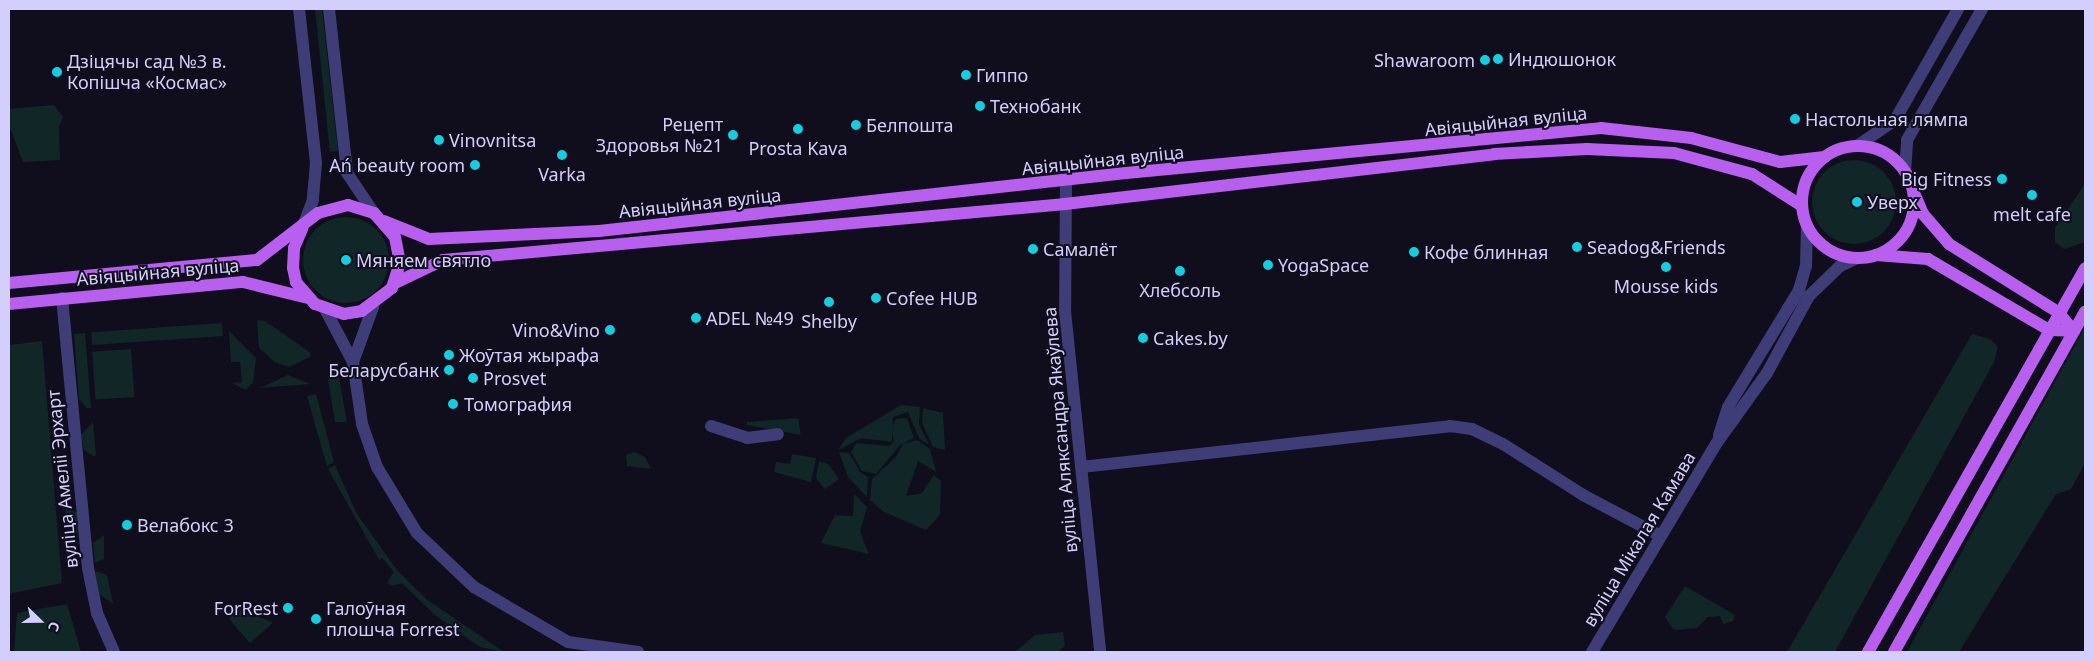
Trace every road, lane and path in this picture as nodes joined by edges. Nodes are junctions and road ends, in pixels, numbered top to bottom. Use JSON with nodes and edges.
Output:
{"nodes":[{"id":1,"x":299,"y":9,"type":"edge"},
{"id":2,"x":328,"y":9,"type":"edge"},
{"id":3,"x":1958,"y":9,"type":"edge"},
{"id":4,"x":1982,"y":9,"type":"edge"},
{"id":5,"x":1857,"y":146,"type":"junction"},
{"id":6,"x":1825,"y":157,"type":"junction"},
{"id":7,"x":1905,"y":172,"type":"junction"},
{"id":8,"x":1066,"y":181,"type":"junction"},
{"id":9,"x":1912,"y":191,"type":"junction"},
{"id":10,"x":1065,"y":204,"type":"junction"},
{"id":11,"x":1802,"y":206,"type":"junction"},
{"id":12,"x":379,"y":217,"type":"junction"},
{"id":13,"x":1807,"y":226,"type":"junction"},
{"id":14,"x":302,"y":229,"type":"junction"},
{"id":15,"x":1874,"y":255,"type":"junction"},
{"id":16,"x":1857,"y":258,"type":"junction"},
{"id":17,"x":2085,"y":268,"type":"edge"},
{"id":18,"x":9,"y":283,"type":"edge"},
{"id":19,"x":395,"y":283,"type":"junction"},
{"id":20,"x":62,"y":298,"type":"junction"},
{"id":21,"x":308,"y":298,"type":"junction"},
{"id":22,"x":9,"y":304,"type":"edge"},
{"id":23,"x":373,"y":307,"type":"junction"},
{"id":24,"x":325,"y":310,"type":"junction"},
{"id":25,"x":2058,"y":312,"type":"junction"},
{"id":26,"x":2085,"y":312,"type":"edge"},
{"id":27,"x":2048,"y":330,"type":"junction"},
{"id":28,"x":2074,"y":331,"type":"junction"},
{"id":29,"x":352,"y":362,"type":"junction"},
{"id":30,"x":711,"y":426,"type":"dead end"},
{"id":31,"x":778,"y":434,"type":"dead end"},
{"id":32,"x":1716,"y":444,"type":"junction"},
{"id":33,"x":1081,"y":467,"type":"junction"},
{"id":34,"x":1659,"y":535,"type":"junction"},
{"id":35,"x":114,"y":652,"type":"edge"},
{"id":36,"x":638,"y":652,"type":"edge"},
{"id":37,"x":1100,"y":652,"type":"edge"},
{"id":38,"x":1592,"y":652,"type":"edge"},
{"id":39,"x":1868,"y":652,"type":"edge"},
{"id":40,"x":1894,"y":652,"type":"edge"}],
"edges":[{"from":1,"to":14,"type":"street"},
{"from":2,"to":12,"type":"street"},
{"from":3,"to":5,"type":"street"},
{"from":4,"to":7,"type":"street"},
{"from":5,"to":6,"type":"main road"},
{"from":5,"to":7,"type":"main road"},
{"from":6,"to":8,"type":"main road","name":"Авіяцыйная вуліца"},
{"from":6,"to":11,"type":"main road"},
{"from":7,"to":9,"type":"main road"},
{"from":8,"to":10,"type":"street","name":"вуліца Аляксандра Якаўлева"},
{"from":8,"to":12,"type":"main road","name":"Авіяцыйная вуліца"},
{"from":9,"to":15,"type":"main road"},
{"from":9,"to":25,"type":"main road"},
{"from":10,"to":11,"type":"main road","name":"Авіяцыйная вуліца"},
{"from":10,"to":19,"type":"main road","name":"Авіяцыйная вуліца"},
{"from":10,"to":33,"type":"street","name":"вуліца Аляксандра Якаўлева"},
{"from":11,"to":13,"type":"main road"},
{"from":12,"to":14,"type":"main road"},
{"from":12,"to":19,"type":"main road"},
{"from":13,"to":16,"type":"main road"},
{"from":13,"to":32,"type":"street","name":"вуліца Мікалая Камава"},
{"from":14,"to":18,"type":"main road"},
{"from":14,"to":21,"type":"main road"},
{"from":15,"to":16,"type":"main road"},
{"from":15,"to":27,"type":"main road"},
{"from":16,"to":32,"type":"street","name":"вуліца Мікалая Камава"},
{"from":17,"to":25,"type":"main road"},
{"from":19,"to":23,"type":"main road"},
{"from":20,"to":21,"type":"main road","name":"Авіяцыйная вуліца"},
{"from":20,"to":22,"type":"main road","name":"Авіяцыйная вуліца"},
{"from":20,"to":35,"type":"street","name":"вуліца Амеліі Эрхарт"},
{"from":21,"to":24,"type":"main road"},
{"from":23,"to":24,"type":"main road"},
{"from":23,"to":29,"type":"street"},
{"from":24,"to":29,"type":"street"},
{"from":25,"to":27,"type":"main road"},
{"from":25,"to":28,"type":"main road"},
{"from":26,"to":28,"type":"main road"},
{"from":27,"to":28,"type":"main road"},
{"from":27,"to":39,"type":"main road"},
{"from":28,"to":40,"type":"main road"},
{"from":29,"to":36,"type":"street"},
{"from":30,"to":31,"type":"street"},
{"from":32,"to":34,"type":"street","name":"вуліца Мікалая Камава"},
{"from":33,"to":34,"type":"street"},
{"from":33,"to":37,"type":"street","name":"вуліца Аляксандра Якаўлева"},
{"from":34,"to":38,"type":"street","name":"вуліца Мікалая Камава"}]}
